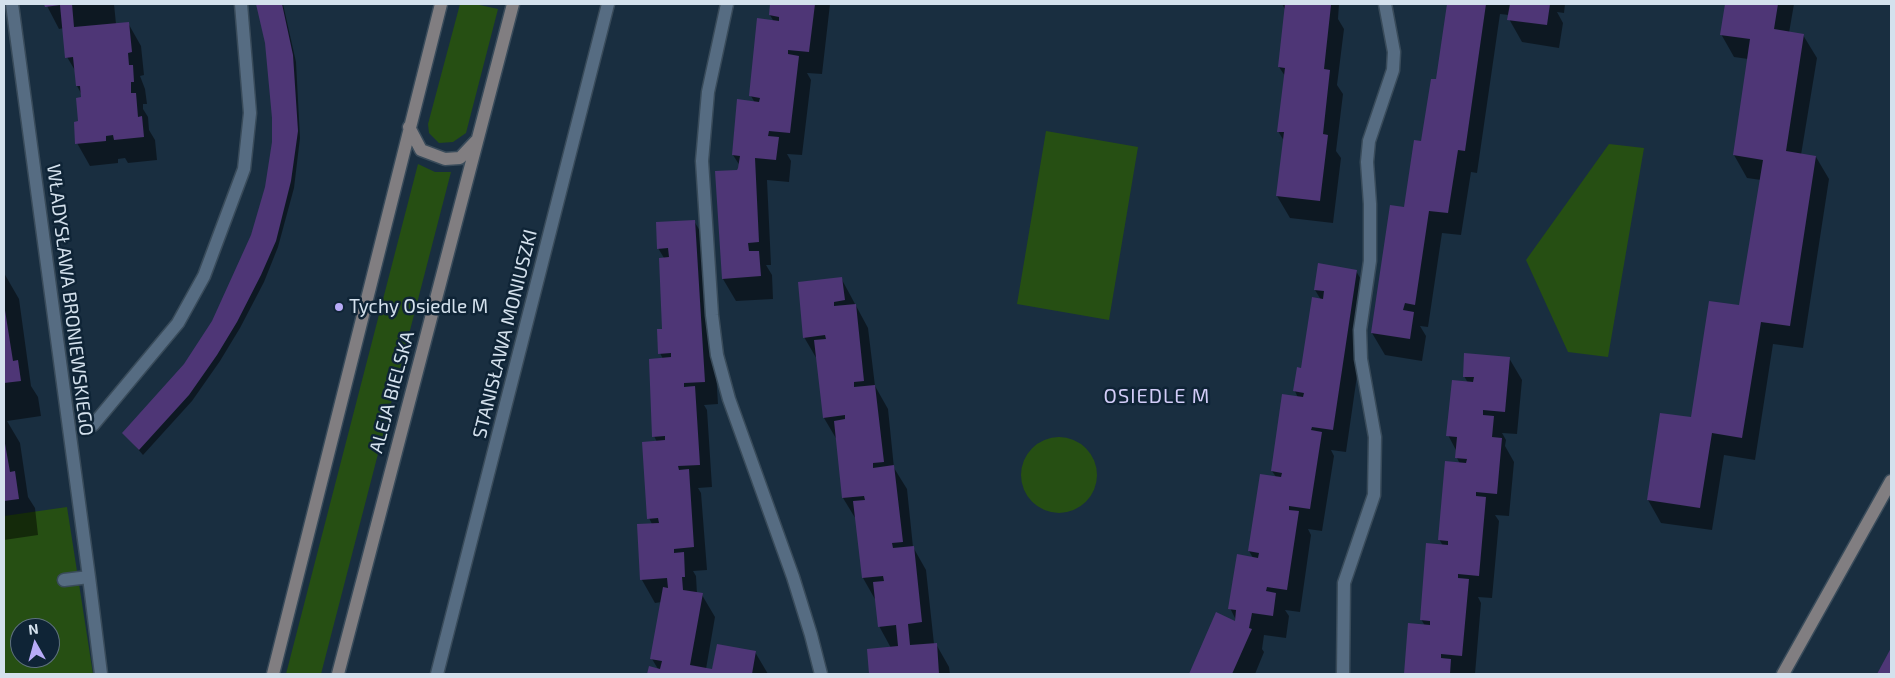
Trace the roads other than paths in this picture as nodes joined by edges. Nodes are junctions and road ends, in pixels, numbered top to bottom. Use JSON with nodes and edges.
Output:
{"nodes":[{"id":1,"x":12,"y":4,"type":"edge"},
{"id":2,"x":241,"y":4,"type":"edge"},
{"id":3,"x":441,"y":4,"type":"edge"},
{"id":4,"x":513,"y":4,"type":"edge"},
{"id":5,"x":608,"y":4,"type":"edge"},
{"id":6,"x":727,"y":4,"type":"edge"},
{"id":7,"x":1385,"y":4,"type":"edge"},
{"id":8,"x":409,"y":127,"type":"junction"},
{"id":9,"x":476,"y":141,"type":"junction"},
{"id":10,"x":93,"y":425,"type":"dead end"},
{"id":11,"x":1891,"y":481,"type":"edge"},
{"id":12,"x":88,"y":577,"type":"junction"},
{"id":13,"x":64,"y":580,"type":"dead end"},
{"id":14,"x":101,"y":674,"type":"edge"},
{"id":15,"x":273,"y":674,"type":"edge"},
{"id":16,"x":338,"y":674,"type":"edge"},
{"id":17,"x":438,"y":674,"type":"edge"},
{"id":18,"x":821,"y":674,"type":"edge"},
{"id":19,"x":1344,"y":674,"type":"edge"},
{"id":20,"x":1784,"y":674,"type":"edge"}],
"edges":[{"from":1,"to":12,"type":"street","name":"WŁADYSŁAWA BRONIEWSKIEGO"},
{"from":2,"to":10,"type":"street","name":"WŁADYSŁAWA BRONIEWSKIEGO"},
{"from":3,"to":8,"type":"main road"},
{"from":4,"to":9,"type":"main road","name":"ALEJA BIELSKA"},
{"from":5,"to":17,"type":"street","name":"STANISŁAWA MONIUSZKI"},
{"from":6,"to":18,"type":"street"},
{"from":7,"to":19,"type":"street"},
{"from":8,"to":9,"type":"main road"},
{"from":8,"to":15,"type":"main road"},
{"from":9,"to":16,"type":"main road","name":"ALEJA BIELSKA"},
{"from":11,"to":20,"type":"main road"},
{"from":12,"to":13,"type":"street"},
{"from":12,"to":14,"type":"street","name":"WŁADYSŁAWA BRONIEWSKIEGO"}]}
